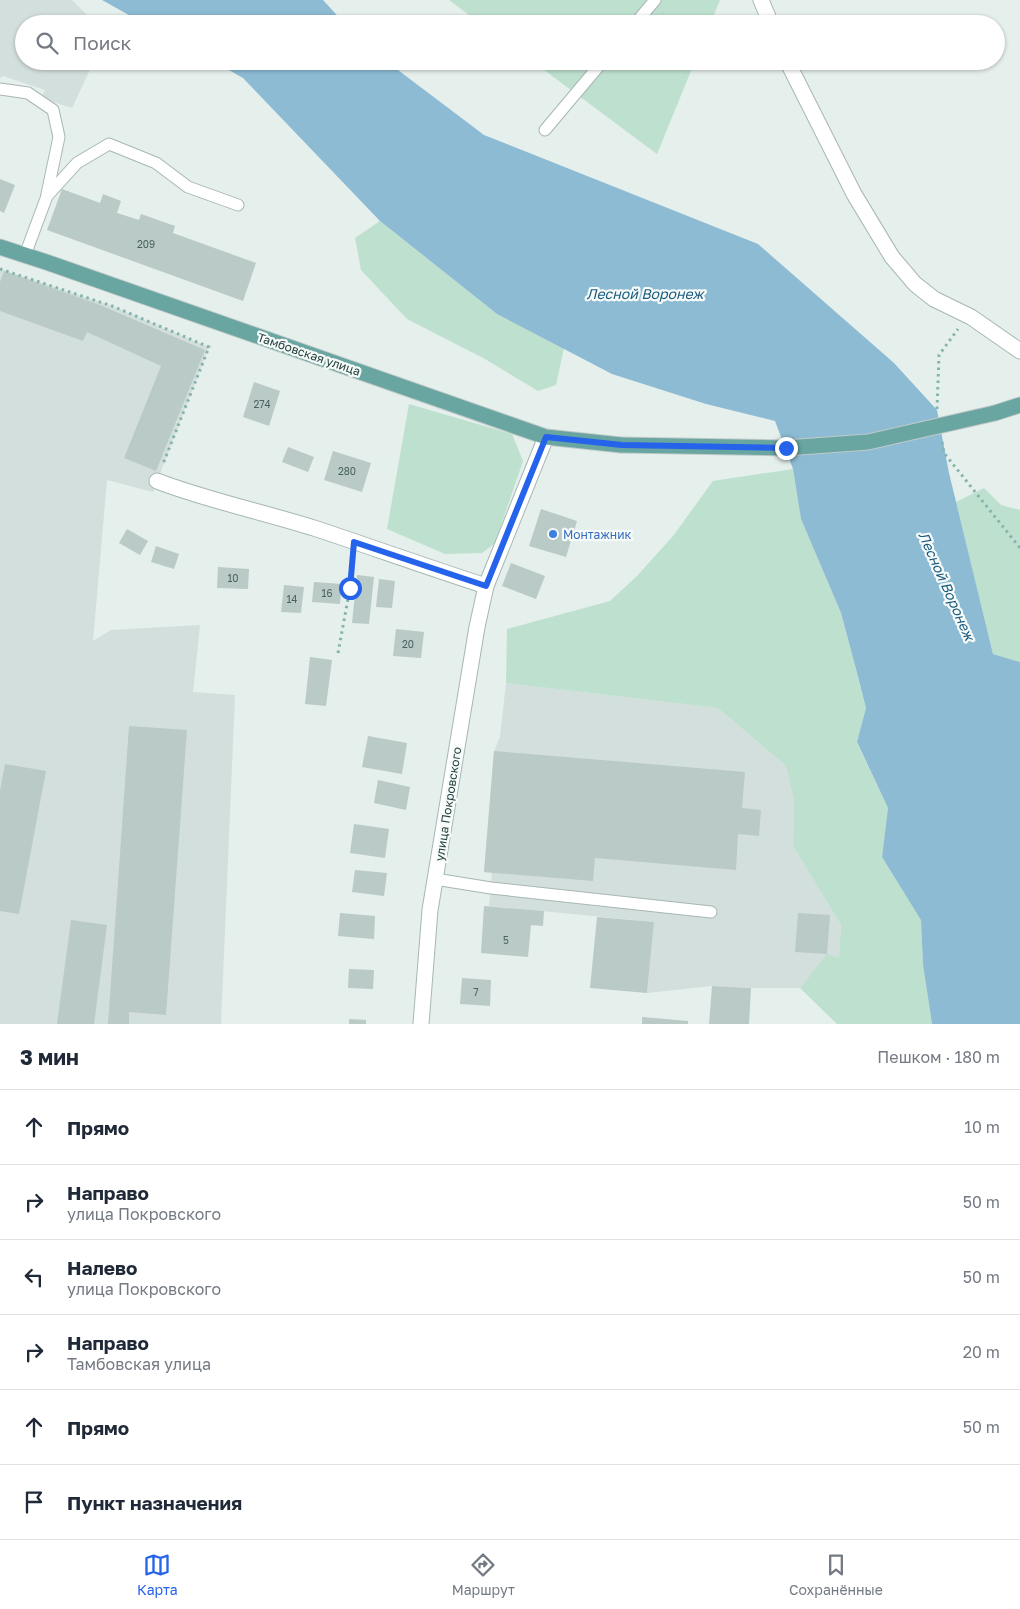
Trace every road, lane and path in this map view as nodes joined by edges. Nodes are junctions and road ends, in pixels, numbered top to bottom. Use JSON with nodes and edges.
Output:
{"nodes":[{"id":1,"x":655,"y":0,"type":"edge"},
{"id":2,"x":761,"y":0,"type":"edge"},
{"id":3,"x":642,"y":15,"type":"edge"},
{"id":4,"x":767,"y":15,"type":"edge"},
{"id":5,"x":595,"y":70,"type":"edge"},
{"id":6,"x":792,"y":70,"type":"edge"},
{"id":7,"x":0,"y":89,"type":"edge"},
{"id":8,"x":545,"y":130,"type":"dead end"},
{"id":9,"x":47,"y":196,"type":"junction"},
{"id":10,"x":238,"y":205,"type":"dead end"},
{"id":11,"x":0,"y":247,"type":"edge"},
{"id":12,"x":25,"y":255,"type":"junction"},
{"id":13,"x":0,"y":269,"type":"edge"},
{"id":14,"x":1020,"y":351,"type":"edge"},
{"id":15,"x":1020,"y":406,"type":"edge"},
{"id":16,"x":546,"y":437,"type":"junction"},
{"id":17,"x":157,"y":481,"type":"joint"},
{"id":18,"x":354,"y":542,"type":"junction"},
{"id":19,"x":486,"y":586,"type":"junction"},
{"id":20,"x":338,"y":653,"type":"dead end"},
{"id":21,"x":435,"y":879,"type":"junction"},
{"id":22,"x":711,"y":912,"type":"dead end"},
{"id":23,"x":421,"y":1024,"type":"edge"}],
"edges":[{"from":1,"to":3,"type":"lane"},
{"from":2,"to":4,"type":"street"},
{"from":5,"to":8,"type":"lane"},
{"from":6,"to":14,"type":"street"},
{"from":7,"to":9,"type":"lane"},
{"from":9,"to":10,"type":"lane"},
{"from":9,"to":12,"type":"lane"},
{"from":11,"to":12,"type":"main road","name":"Тамбовская улица"},
{"from":12,"to":16,"type":"main road","name":"Тамбовская улица"},
{"from":13,"to":17,"type":"path"},
{"from":15,"to":16,"type":"main road","name":"Тамбовская улица","bridge":true},
{"from":16,"to":19,"type":"street","name":"улица Покровского"},
{"from":17,"to":18,"type":"street"},
{"from":18,"to":19,"type":"street"},
{"from":18,"to":20,"type":"path"},
{"from":19,"to":21,"type":"street","name":"улица Покровского"},
{"from":21,"to":22,"type":"lane"},
{"from":21,"to":23,"type":"street","name":"улица Покровского"}]}
